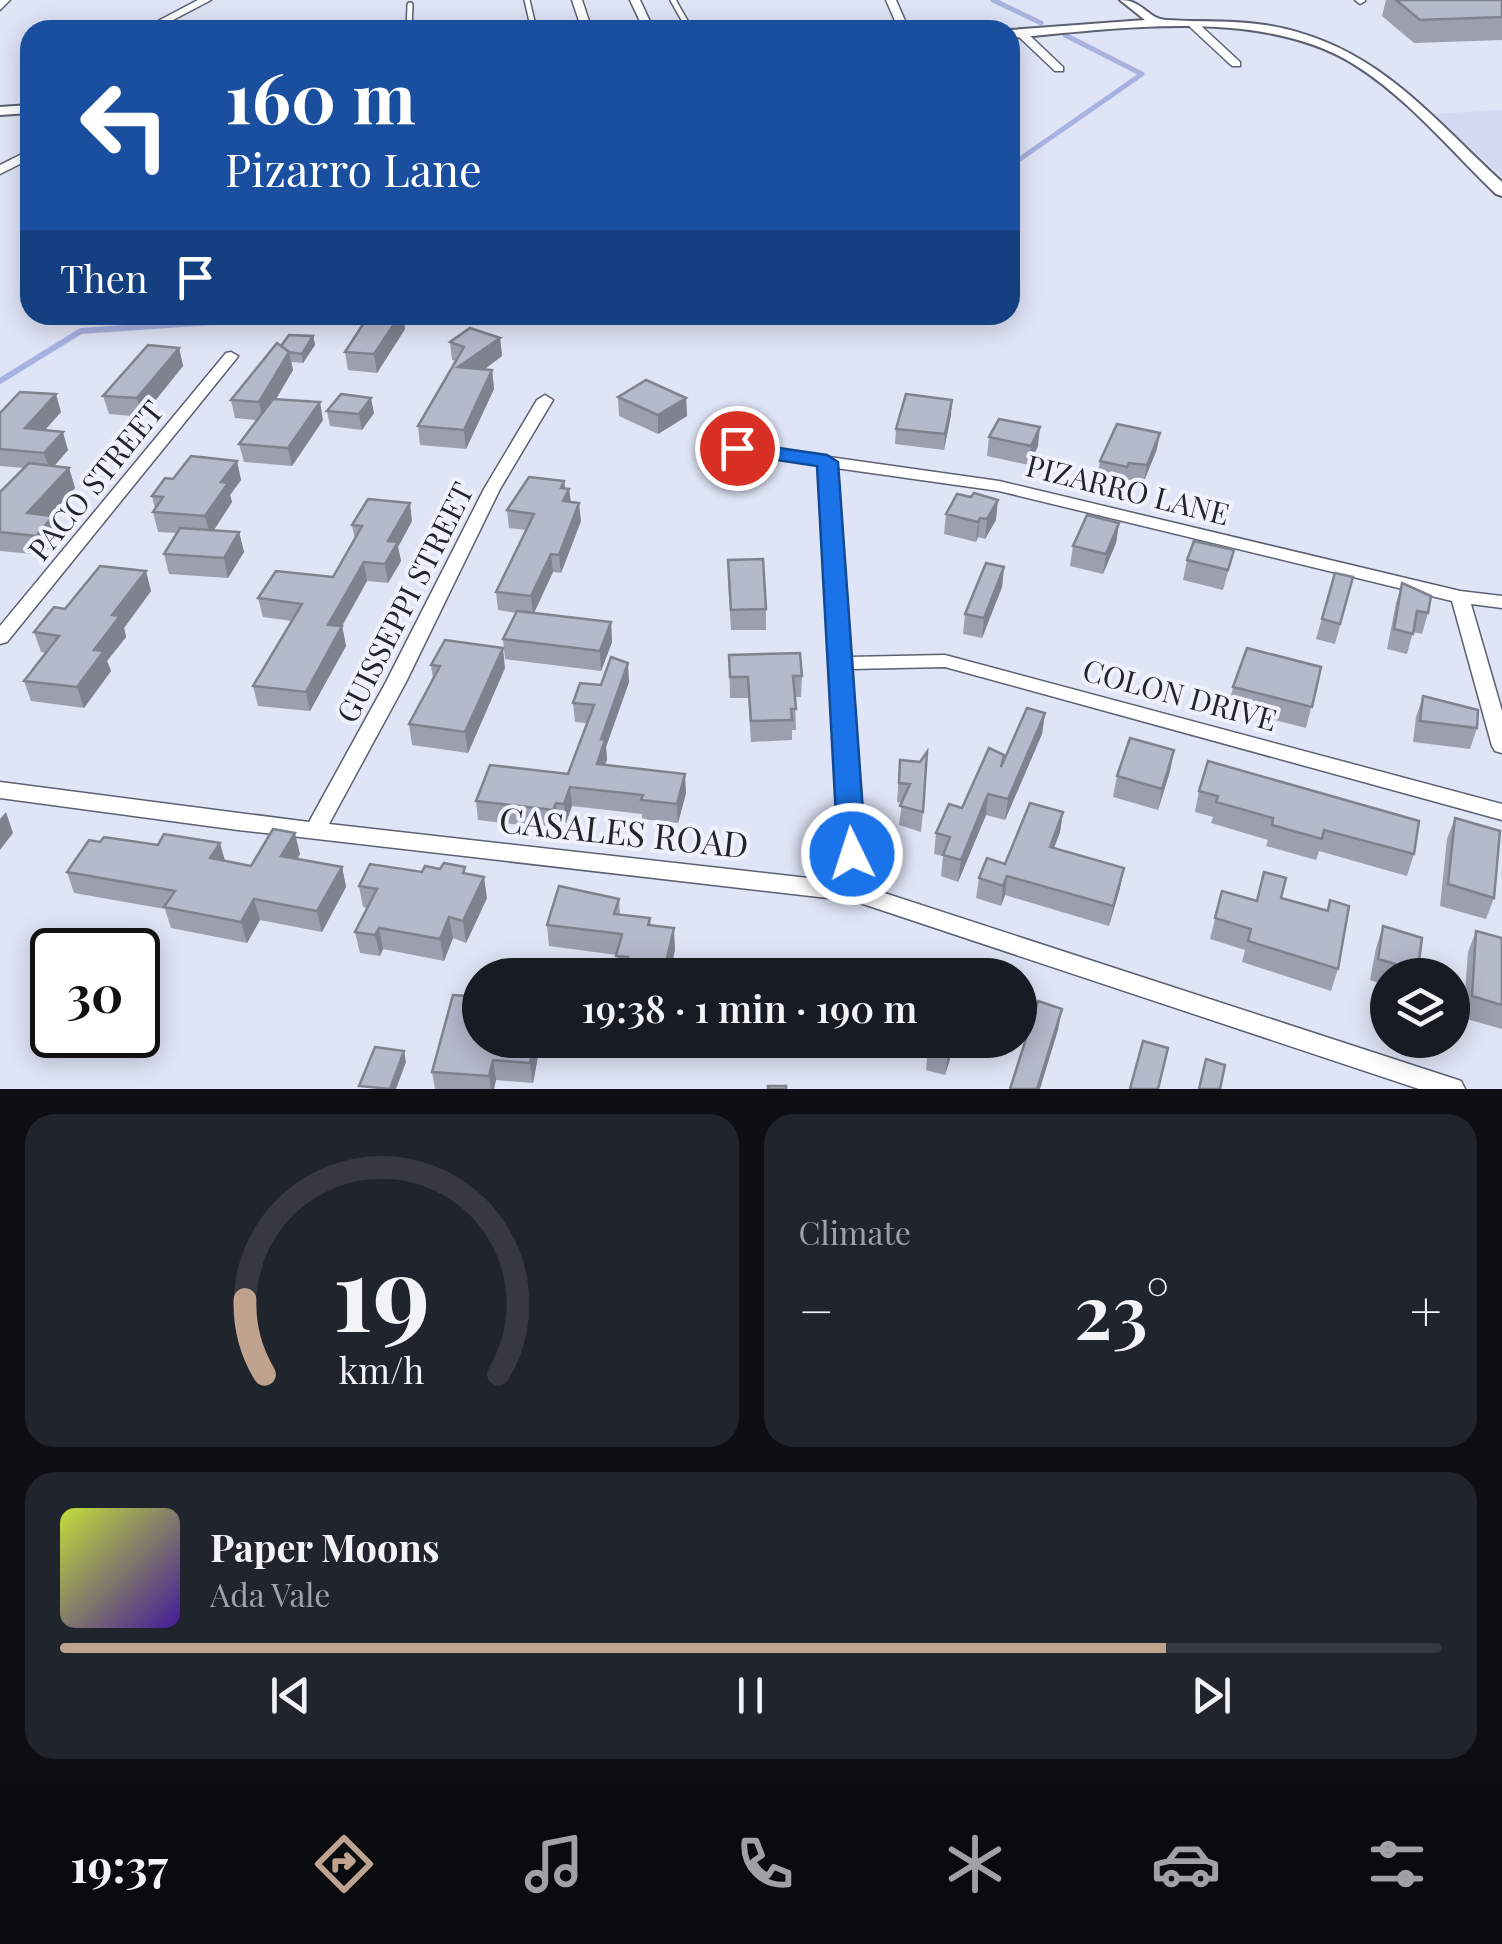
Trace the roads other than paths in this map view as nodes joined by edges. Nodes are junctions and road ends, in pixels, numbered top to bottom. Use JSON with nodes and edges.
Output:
{"nodes":[{"id":1,"x":5,"y":0,"type":"edge"},
{"id":2,"x":206,"y":0,"type":"edge"},
{"id":3,"x":1126,"y":0,"type":"edge"},
{"id":4,"x":410,"y":5,"type":"dead end"},
{"id":5,"x":0,"y":7,"type":"edge"},
{"id":6,"x":166,"y":20,"type":"edge"},
{"id":7,"x":409,"y":20,"type":"edge"},
{"id":8,"x":1158,"y":24,"type":"junction"},
{"id":9,"x":1194,"y":26,"type":"junction"},
{"id":10,"x":1020,"y":33,"type":"edge"},
{"id":11,"x":1020,"y":36,"type":"edge"},
{"id":12,"x":1236,"y":64,"type":"dead end"},
{"id":13,"x":1059,"y":69,"type":"dead end"},
{"id":14,"x":1502,"y":192,"type":"edge"},
{"id":15,"x":231,"y":356,"type":"dead end"},
{"id":16,"x":544,"y":400,"type":"dead end"},
{"id":17,"x":737,"y":448,"type":"dead end"},
{"id":18,"x":827,"y":462,"type":"junction"},
{"id":19,"x":1460,"y":597,"type":"junction"},
{"id":20,"x":1502,"y":602,"type":"edge"},
{"id":21,"x":0,"y":638,"type":"edge"},
{"id":22,"x":840,"y":664,"type":"junction"},
{"id":23,"x":1502,"y":746,"type":"edge"},
{"id":24,"x":0,"y":790,"type":"edge"},
{"id":25,"x":1502,"y":812,"type":"edge"},
{"id":26,"x":314,"y":831,"type":"junction"},
{"id":27,"x":855,"y":892,"type":"junction"},
{"id":28,"x":1452,"y":1089,"type":"edge"}],
"edges":[{"from":1,"to":5,"type":"street"},
{"from":2,"to":6,"type":"street"},
{"from":3,"to":8,"type":"street"},
{"from":4,"to":7,"type":"lane"},
{"from":8,"to":9,"type":"street"},
{"from":8,"to":10,"type":"street"},
{"from":9,"to":12,"type":"street"},
{"from":9,"to":14,"type":"street"},
{"from":11,"to":13,"type":"street"},
{"from":15,"to":21,"type":"street","name":"PACO STREET"},
{"from":16,"to":26,"type":"street","name":"GUISSEPPI STREET"},
{"from":17,"to":18,"type":"street","name":"PIZARRO LANE"},
{"from":18,"to":19,"type":"street","name":"PIZARRO LANE"},
{"from":18,"to":22,"type":"street"},
{"from":19,"to":20,"type":"street","name":"PIZARRO LANE"},
{"from":19,"to":23,"type":"street"},
{"from":22,"to":25,"type":"street","name":"COLON DRIVE"},
{"from":22,"to":27,"type":"street"},
{"from":24,"to":26,"type":"street","name":"CASALES ROAD"},
{"from":26,"to":27,"type":"street","name":"CASALES ROAD"},
{"from":27,"to":28,"type":"street","name":"CASALES ROAD"}]}
